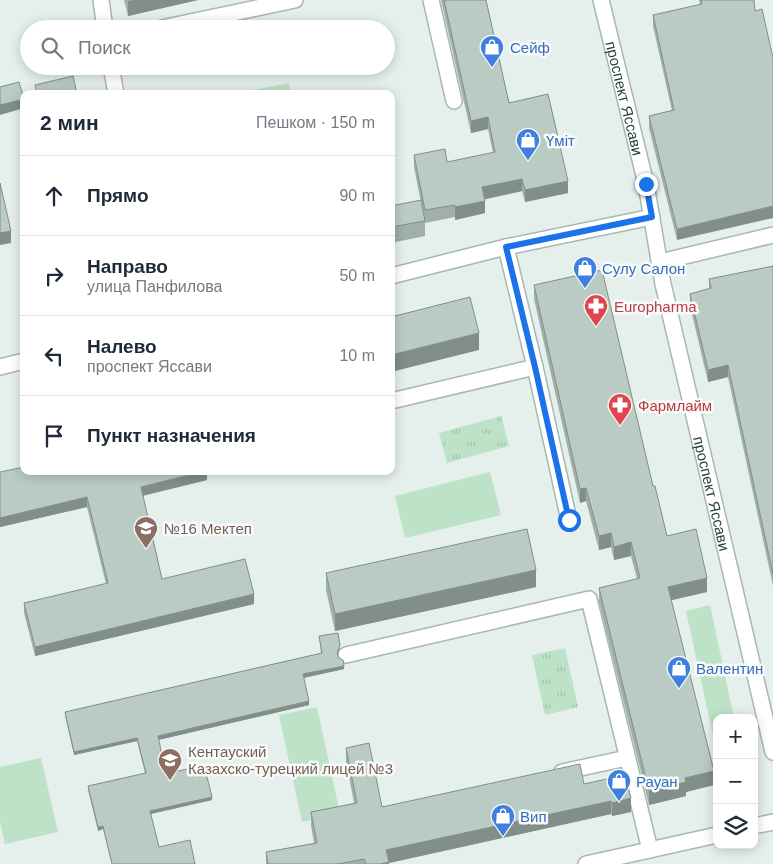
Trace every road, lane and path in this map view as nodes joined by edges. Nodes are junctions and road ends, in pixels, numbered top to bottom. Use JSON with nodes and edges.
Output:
{"nodes":[{"id":1,"x":101,"y":0,"type":"edge"},
{"id":2,"x":294,"y":0,"type":"edge"},
{"id":3,"x":431,"y":0,"type":"edge"},
{"id":4,"x":601,"y":0,"type":"edge"},
{"id":5,"x":104,"y":20,"type":"edge"},
{"id":6,"x":200,"y":20,"type":"edge"},
{"id":7,"x":113,"y":75,"type":"edge"},
{"id":8,"x":115,"y":90,"type":"edge"},
{"id":9,"x":454,"y":101,"type":"dead end"},
{"id":10,"x":652,"y":217,"type":"junction"},
{"id":11,"x":773,"y":235,"type":"edge"},
{"id":12,"x":506,"y":247,"type":"junction"},
{"id":13,"x":660,"y":262,"type":"junction"},
{"id":14,"x":395,"y":275,"type":"edge"},
{"id":15,"x":20,"y":362,"type":"edge"},
{"id":16,"x":0,"y":367,"type":"edge"},
{"id":17,"x":535,"y":367,"type":"junction"},
{"id":18,"x":395,"y":400,"type":"edge"},
{"id":19,"x":569,"y":520,"type":"dead end"},
{"id":20,"x":346,"y":654,"type":"dead end"},
{"id":21,"x":773,"y":752,"type":"edge"},
{"id":22,"x":627,"y":758,"type":"junction"},
{"id":23,"x":549,"y":775,"type":"edge"},
{"id":24,"x":773,"y":822,"type":"edge"},
{"id":25,"x":758,"y":825,"type":"edge"},
{"id":26,"x":713,"y":836,"type":"edge"},
{"id":27,"x":650,"y":850,"type":"junction"},
{"id":28,"x":586,"y":864,"type":"edge"}],
"edges":[{"from":1,"to":5,"type":"street"},
{"from":2,"to":6,"type":"street"},
{"from":3,"to":9,"type":"street"},
{"from":4,"to":10,"type":"street","name":"проспект Яссави"},
{"from":7,"to":8,"type":"street"},
{"from":10,"to":12,"type":"street"},
{"from":10,"to":13,"type":"street","name":"проспект Яссави"},
{"from":11,"to":13,"type":"street"},
{"from":12,"to":14,"type":"street"},
{"from":12,"to":17,"type":"street"},
{"from":13,"to":21,"type":"street","name":"проспект Яссави"},
{"from":15,"to":16,"type":"street"},
{"from":17,"to":18,"type":"street"},
{"from":17,"to":19,"type":"street"},
{"from":20,"to":22,"type":"street"},
{"from":22,"to":23,"type":"street"},
{"from":22,"to":27,"type":"street"},
{"from":24,"to":25,"type":"street"},
{"from":26,"to":27,"type":"street"},
{"from":27,"to":28,"type":"street"}]}
